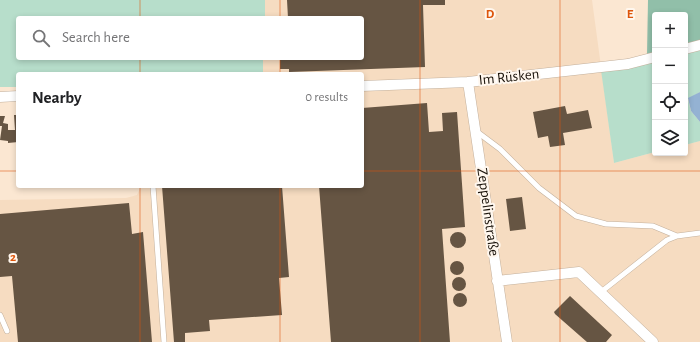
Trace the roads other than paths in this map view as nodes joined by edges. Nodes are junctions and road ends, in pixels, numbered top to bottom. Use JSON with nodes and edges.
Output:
{"nodes":[{"id":1,"x":700,"y":45,"type":"edge"},
{"id":2,"x":688,"y":48,"type":"edge"},
{"id":3,"x":652,"y":58,"type":"edge"},
{"id":4,"x":468,"y":82,"type":"junction"},
{"id":5,"x":364,"y":86,"type":"edge"},
{"id":6,"x":0,"y":96,"type":"edge"},
{"id":7,"x":16,"y":96,"type":"edge"},
{"id":8,"x":476,"y":131,"type":"junction"},
{"id":9,"x":153,"y":188,"type":"edge"},
{"id":10,"x":700,"y":234,"type":"edge"},
{"id":11,"x":677,"y":236,"type":"junction"},
{"id":12,"x":497,"y":281,"type":"junction"},
{"id":13,"x":601,"y":292,"type":"junction"},
{"id":14,"x":0,"y":315,"type":"edge"},
{"id":15,"x":7,"y":331,"type":"dead end"},
{"id":16,"x":164,"y":342,"type":"edge"},
{"id":17,"x":507,"y":342,"type":"edge"},
{"id":18,"x":653,"y":342,"type":"edge"}],
"edges":[{"from":1,"to":2,"type":"street"},
{"from":3,"to":4,"type":"street","name":"Im Rüsken"},
{"from":4,"to":5,"type":"street","name":"Im Rüsken"},
{"from":4,"to":8,"type":"street","name":"Zeppelinstraße"},
{"from":6,"to":7,"type":"street"},
{"from":8,"to":11,"type":"lane"},
{"from":8,"to":12,"type":"street","name":"Zeppelinstraße"},
{"from":9,"to":16,"type":"lane"},
{"from":10,"to":11,"type":"lane"},
{"from":11,"to":13,"type":"lane"},
{"from":12,"to":13,"type":"street"},
{"from":12,"to":17,"type":"street","name":"Zeppelinstraße"},
{"from":13,"to":18,"type":"street"},
{"from":14,"to":15,"type":"lane"}]}
